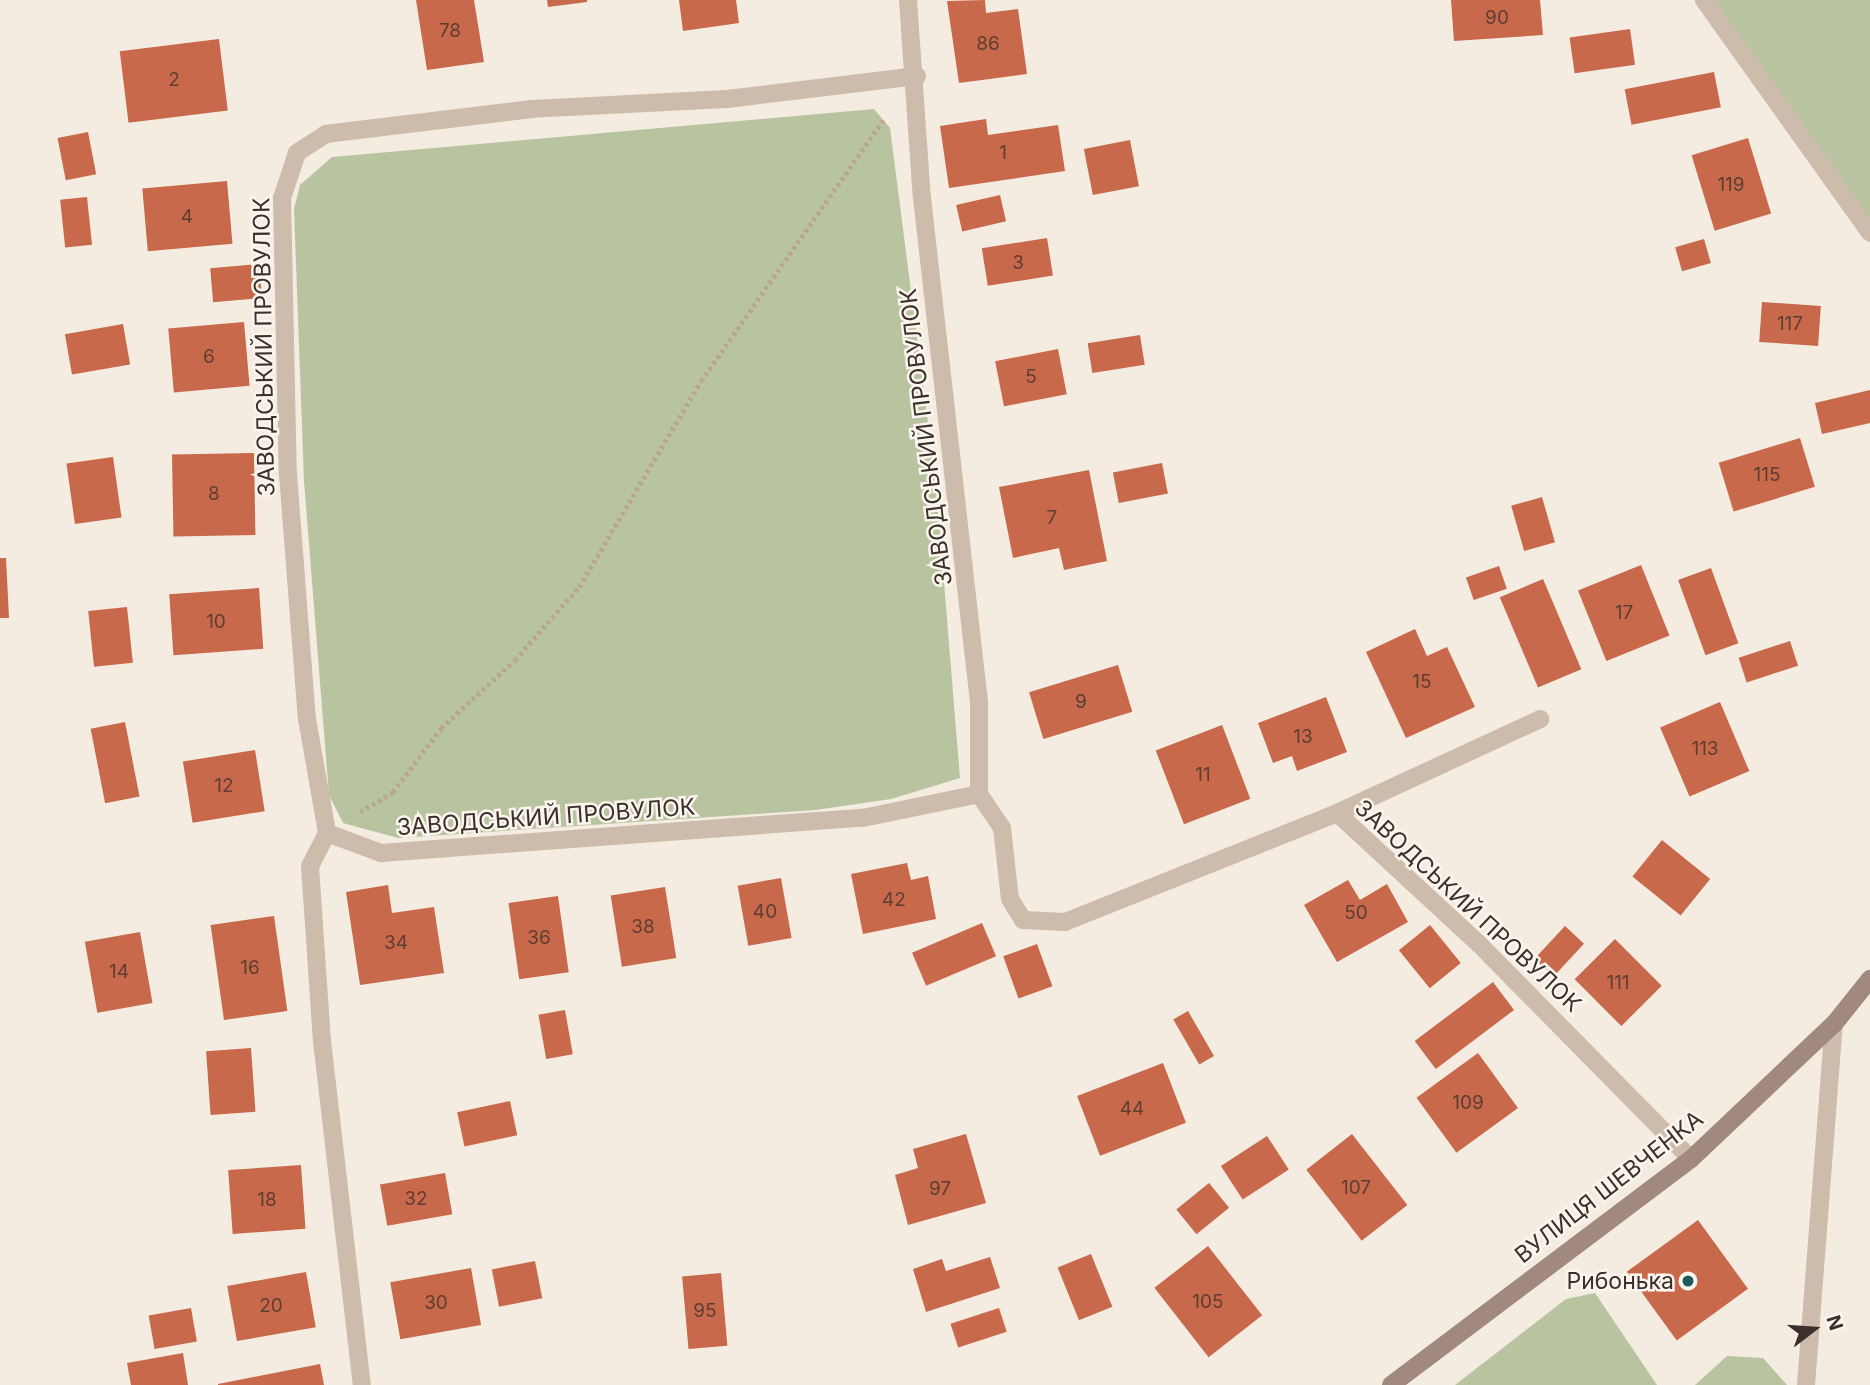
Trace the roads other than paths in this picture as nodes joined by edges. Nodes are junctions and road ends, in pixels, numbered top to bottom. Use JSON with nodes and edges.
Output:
{"nodes":[{"id":1,"x":908,"y":0,"type":"edge"},
{"id":2,"x":1704,"y":0,"type":"edge"},
{"id":3,"x":917,"y":76,"type":"junction"},
{"id":4,"x":1870,"y":233,"type":"edge"},
{"id":5,"x":1540,"y":719,"type":"dead end"},
{"id":6,"x":979,"y":794,"type":"junction"},
{"id":7,"x":1336,"y":813,"type":"junction"},
{"id":8,"x":327,"y":833,"type":"junction"},
{"id":9,"x":1870,"y":979,"type":"edge"},
{"id":10,"x":1834,"y":1024,"type":"junction"},
{"id":11,"x":1691,"y":1159,"type":"junction"},
{"id":12,"x":362,"y":1385,"type":"edge"},
{"id":13,"x":1391,"y":1385,"type":"edge"},
{"id":14,"x":1806,"y":1385,"type":"edge"}],
"edges":[{"from":1,"to":3,"type":"street","name":"ЗАВОДСЬКИЙ ПРОВУЛОК"},
{"from":2,"to":4,"type":"street"},
{"from":3,"to":6,"type":"street","name":"ЗАВОДСЬКИЙ ПРОВУЛОК"},
{"from":3,"to":8,"type":"street","name":"ЗАВОДСЬКИЙ ПРОВУЛОК"},
{"from":5,"to":7,"type":"street"},
{"from":6,"to":7,"type":"street","name":"ЗАВОДСЬКИЙ ПРОВУЛОК"},
{"from":6,"to":8,"type":"street","name":"ЗАВОДСЬКИЙ ПРОВУЛОК"},
{"from":7,"to":11,"type":"street","name":"ЗАВОДСЬКИЙ ПРОВУЛОК"},
{"from":8,"to":12,"type":"street"},
{"from":9,"to":10,"type":"street","name":"ВУЛИЦЯ ШЕВЧЕНКА"},
{"from":10,"to":11,"type":"street","name":"ВУЛИЦЯ ШЕВЧЕНКА"},
{"from":10,"to":14,"type":"street"},
{"from":11,"to":13,"type":"street","name":"ВУЛИЦЯ ШЕВЧЕНКА"}]}
